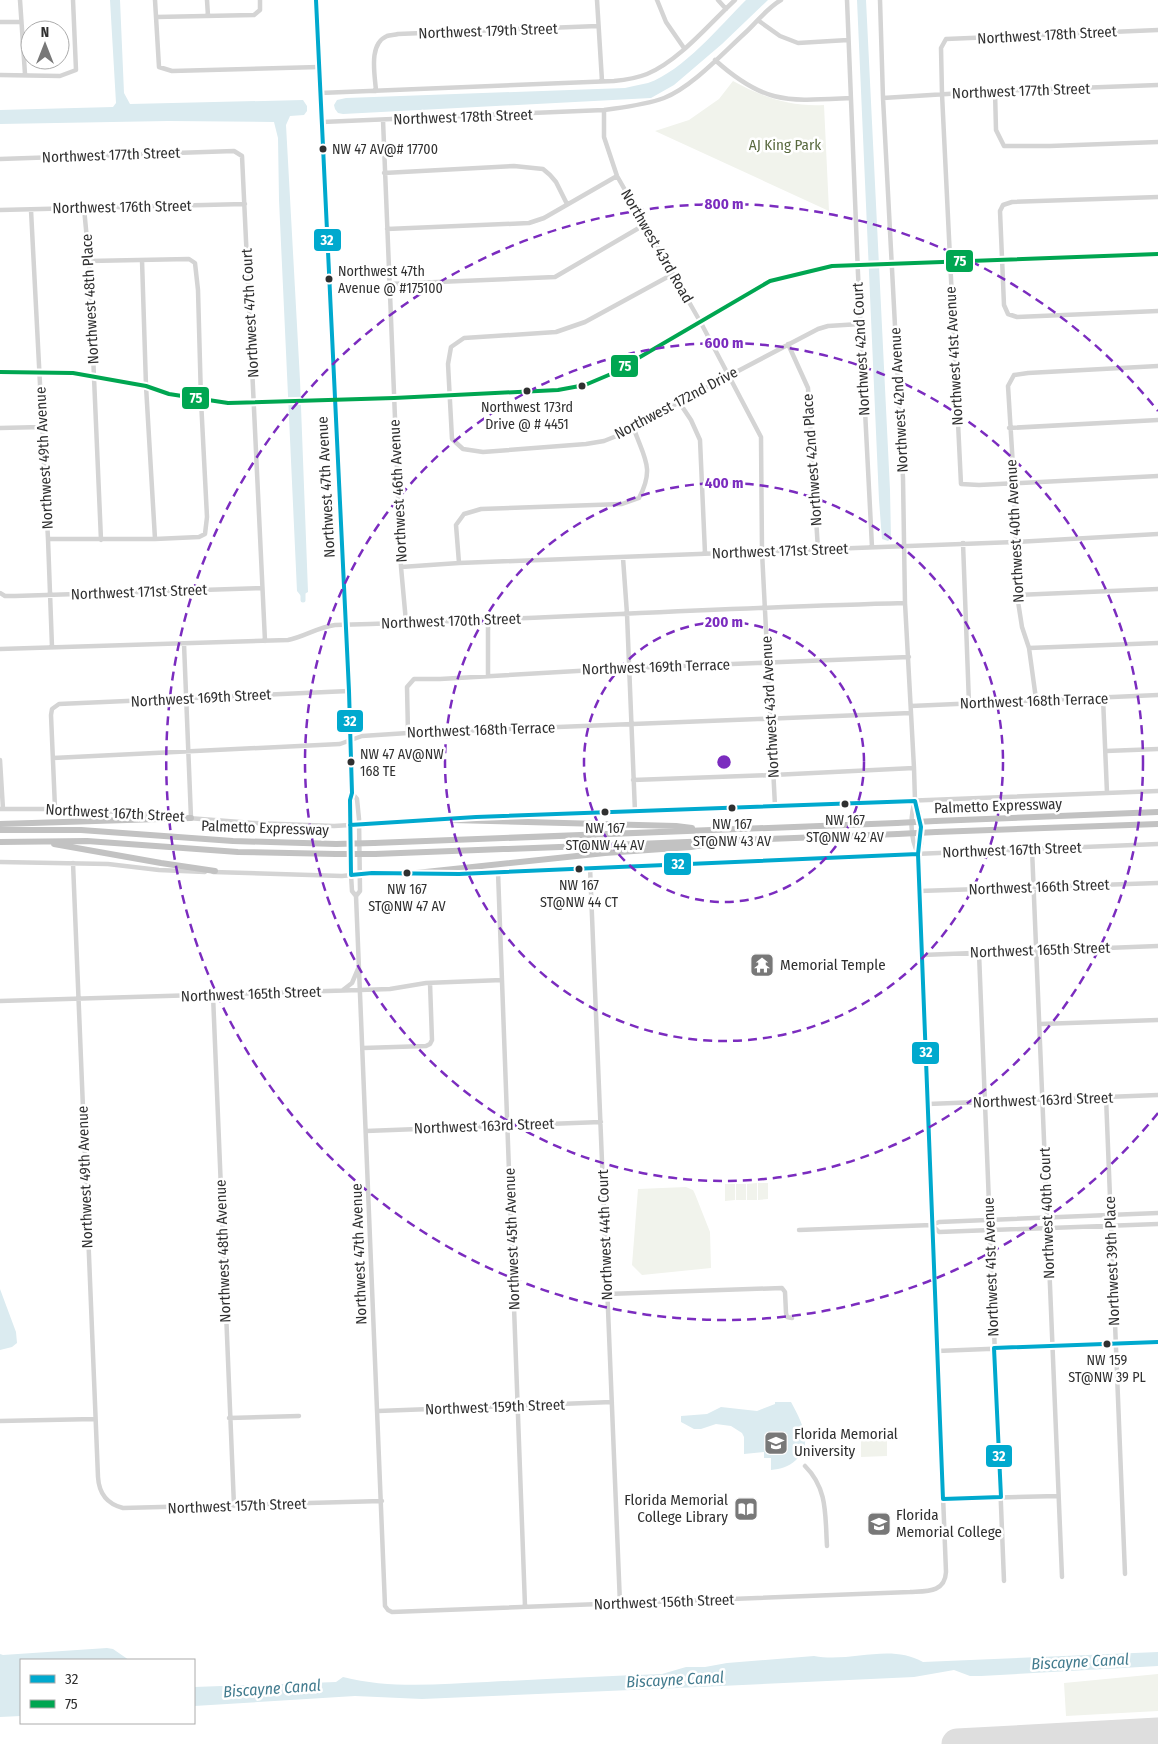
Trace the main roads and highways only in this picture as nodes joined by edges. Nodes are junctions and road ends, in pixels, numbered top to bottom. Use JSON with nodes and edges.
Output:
{"nodes":[{"id":1,"x":316,"y":0,"type":"edge"},
{"id":2,"x":1158,"y":811,"type":"edge"},
{"id":3,"x":191,"y":818,"type":"road end"},
{"id":4,"x":451,"y":820,"type":"road end"},
{"id":5,"x":0,"y":824,"type":"edge"},
{"id":6,"x":1158,"y":824,"type":"edge"},
{"id":7,"x":0,"y":830,"type":"edge"},
{"id":8,"x":713,"y":830,"type":"junction"},
{"id":9,"x":38,"y":841,"type":"junction"},
{"id":10,"x":724,"y":841,"type":"junction"},
{"id":11,"x":0,"y":842,"type":"edge"},
{"id":12,"x":215,"y":871,"type":"road end"},
{"id":13,"x":416,"y":873,"type":"road end"},
{"id":14,"x":351,"y":875,"type":"road end"}],
"edges":[{"from":1,"to":14,"type":"main road","name":"Northwest 47th Avenue"},
{"from":2,"to":8,"type":"highway","name":"Palmetto Expressway","bridge":true},
{"from":3,"to":5,"type":"highway"},
{"from":4,"to":8,"type":"highway"},
{"from":6,"to":10,"type":"highway","name":"Palmetto Expressway","bridge":true},
{"from":7,"to":8,"type":"highway","name":"Palmetto Expressway","bridge":true},
{"from":9,"to":10,"type":"highway","name":"Palmetto Expressway","bridge":true},
{"from":9,"to":11,"type":"highway","name":"Palmetto Expressway"},
{"from":9,"to":12,"type":"highway"},
{"from":10,"to":13,"type":"highway"}]}
